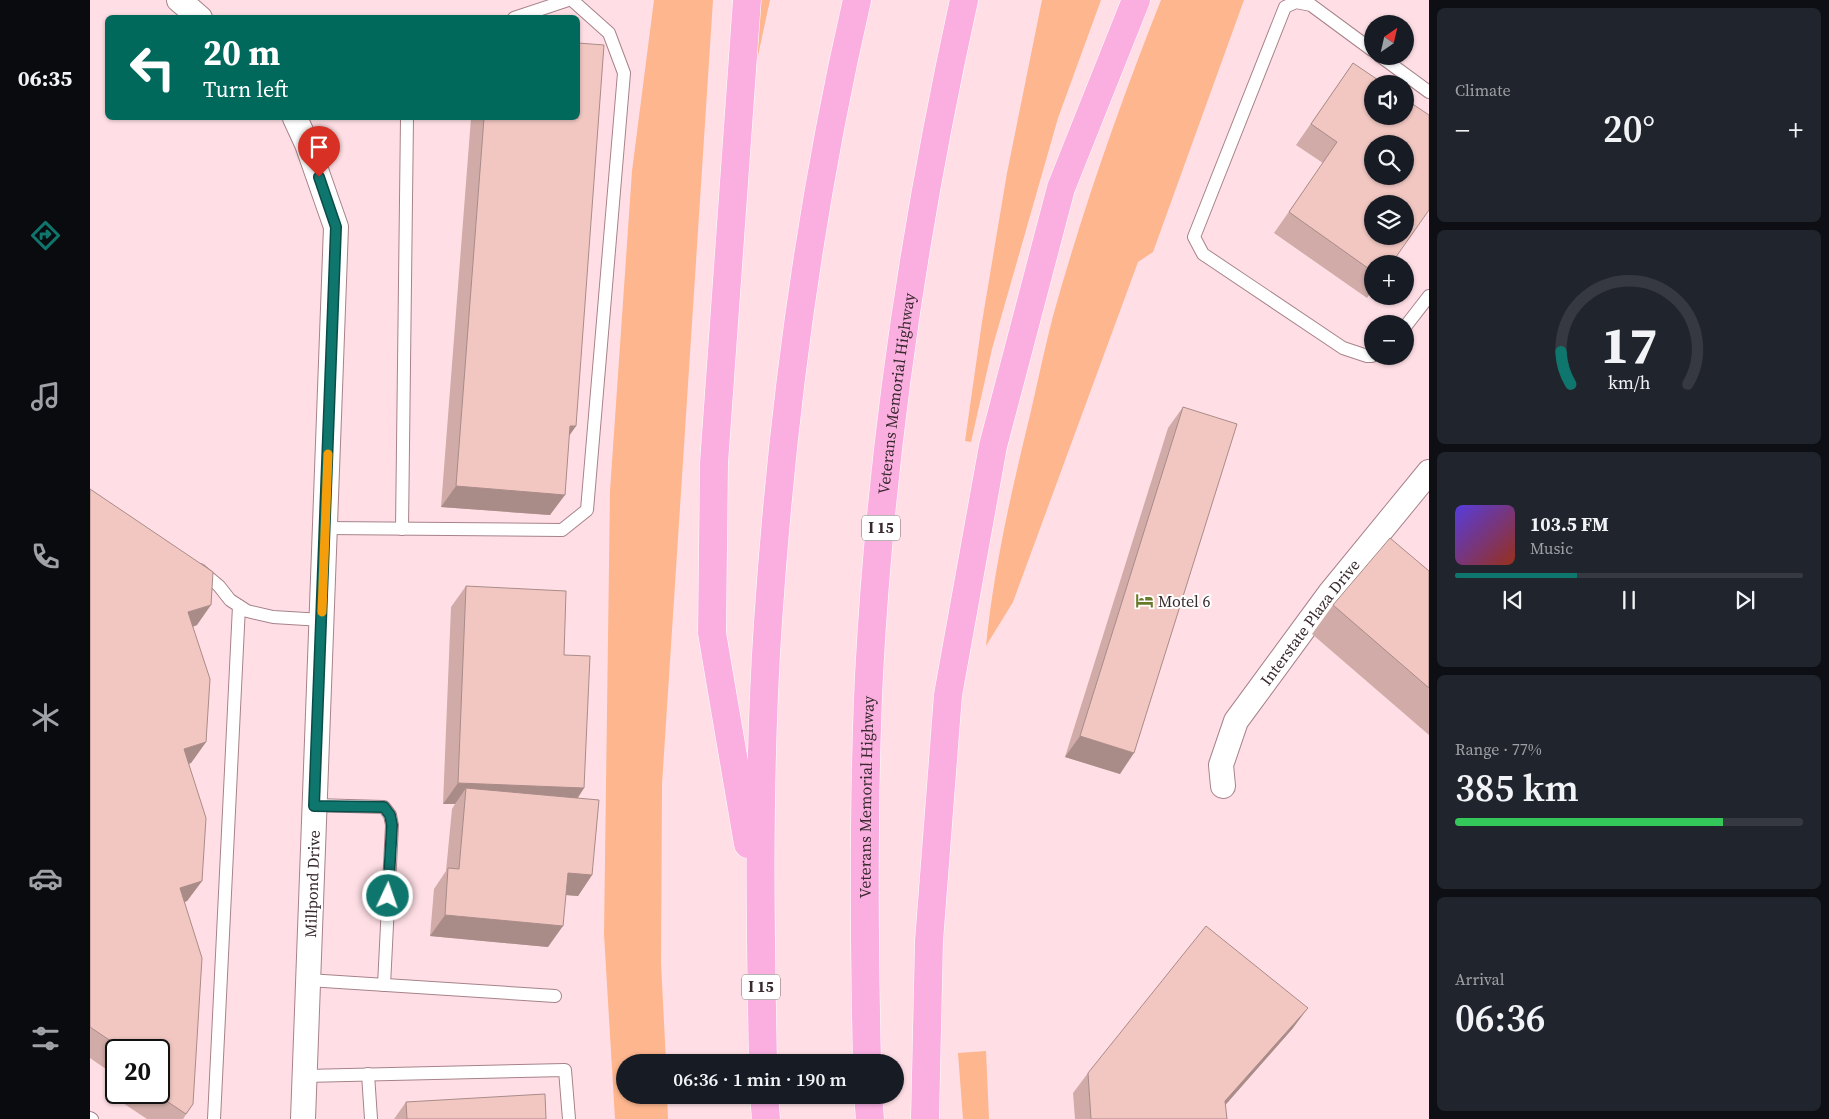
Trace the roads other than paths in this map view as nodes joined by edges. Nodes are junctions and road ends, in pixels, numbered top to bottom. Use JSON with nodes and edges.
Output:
{"nodes":[{"id":1,"x":179,"y":0,"type":"edge"},
{"id":2,"x":568,"y":0,"type":"edge"},
{"id":3,"x":572,"y":0,"type":"edge"},
{"id":4,"x":747,"y":0,"type":"edge"},
{"id":5,"x":857,"y":0,"type":"edge"},
{"id":6,"x":964,"y":0,"type":"edge"},
{"id":7,"x":1136,"y":0,"type":"edge"},
{"id":8,"x":196,"y":15,"type":"edge"},
{"id":9,"x":523,"y":15,"type":"edge"},
{"id":10,"x":1364,"y":44,"type":"edge"},
{"id":11,"x":1392,"y":65,"type":"edge"},
{"id":12,"x":1429,"y":92,"type":"edge"},
{"id":13,"x":296,"y":120,"type":"edge"},
{"id":14,"x":407,"y":120,"type":"edge"},
{"id":15,"x":1429,"y":296,"type":"edge"},
{"id":16,"x":1414,"y":315,"type":"edge"},
{"id":17,"x":1364,"y":355,"type":"edge"},
{"id":18,"x":1429,"y":474,"type":"edge"},
{"id":19,"x":325,"y":528,"type":"junction"},
{"id":20,"x":402,"y":529,"type":"junction"},
{"id":21,"x":190,"y":563,"type":"edge"},
{"id":22,"x":240,"y":606,"type":"junction"},
{"id":23,"x":322,"y":620,"type":"junction"},
{"id":24,"x":1223,"y":786,"type":"dead end"},
{"id":25,"x":314,"y":806,"type":"junction"},
{"id":26,"x":760,"y":912,"type":"junction"},
{"id":27,"x":308,"y":980,"type":"junction"},
{"id":28,"x":384,"y":985,"type":"junction"},
{"id":29,"x":555,"y":996,"type":"dead end"},
{"id":30,"x":763,"y":1054,"type":"edge"},
{"id":31,"x":867,"y":1054,"type":"edge"},
{"id":32,"x":368,"y":1074,"type":"junction"},
{"id":33,"x":305,"y":1076,"type":"junction"},
{"id":34,"x":765,"y":1104,"type":"edge"},
{"id":35,"x":869,"y":1104,"type":"edge"},
{"id":36,"x":214,"y":1119,"type":"edge"},
{"id":37,"x":303,"y":1119,"type":"edge"},
{"id":38,"x":371,"y":1119,"type":"edge"},
{"id":39,"x":569,"y":1119,"type":"edge"},
{"id":40,"x":766,"y":1119,"type":"edge"},
{"id":41,"x":870,"y":1119,"type":"edge"},
{"id":42,"x":925,"y":1119,"type":"edge"}],
"edges":[{"from":1,"to":8,"type":"street"},
{"from":2,"to":9,"type":"lane"},
{"from":3,"to":20,"type":"lane"},
{"from":4,"to":26,"type":"highway"},
{"from":5,"to":26,"type":"highway","number":"I 15"},
{"from":6,"to":31,"type":"highway","name":"Veterans Memorial Highway","number":"I 15"},
{"from":7,"to":42,"type":"highway"},
{"from":10,"to":17,"type":"lane"},
{"from":11,"to":12,"type":"lane"},
{"from":13,"to":19,"type":"street","name":"Millpond Drive"},
{"from":14,"to":20,"type":"lane"},
{"from":15,"to":16,"type":"lane"},
{"from":18,"to":24,"type":"street","name":"Interstate Plaza Drive"},
{"from":19,"to":20,"type":"lane"},
{"from":19,"to":23,"type":"street","name":"Millpond Drive"},
{"from":21,"to":22,"type":"lane"},
{"from":22,"to":23,"type":"lane"},
{"from":22,"to":36,"type":"lane"},
{"from":23,"to":25,"type":"street","name":"Millpond Drive"},
{"from":25,"to":27,"type":"street","name":"Millpond Drive"},
{"from":25,"to":28,"type":"lane"},
{"from":26,"to":30,"type":"highway","number":"I 15"},
{"from":27,"to":28,"type":"lane"},
{"from":27,"to":33,"type":"street","name":"Millpond Drive"},
{"from":28,"to":29,"type":"lane"},
{"from":32,"to":33,"type":"lane"},
{"from":32,"to":38,"type":"lane"},
{"from":32,"to":39,"type":"lane"},
{"from":33,"to":37,"type":"street","name":"Millpond Drive"},
{"from":34,"to":40,"type":"highway"},
{"from":35,"to":41,"type":"highway"}]}
